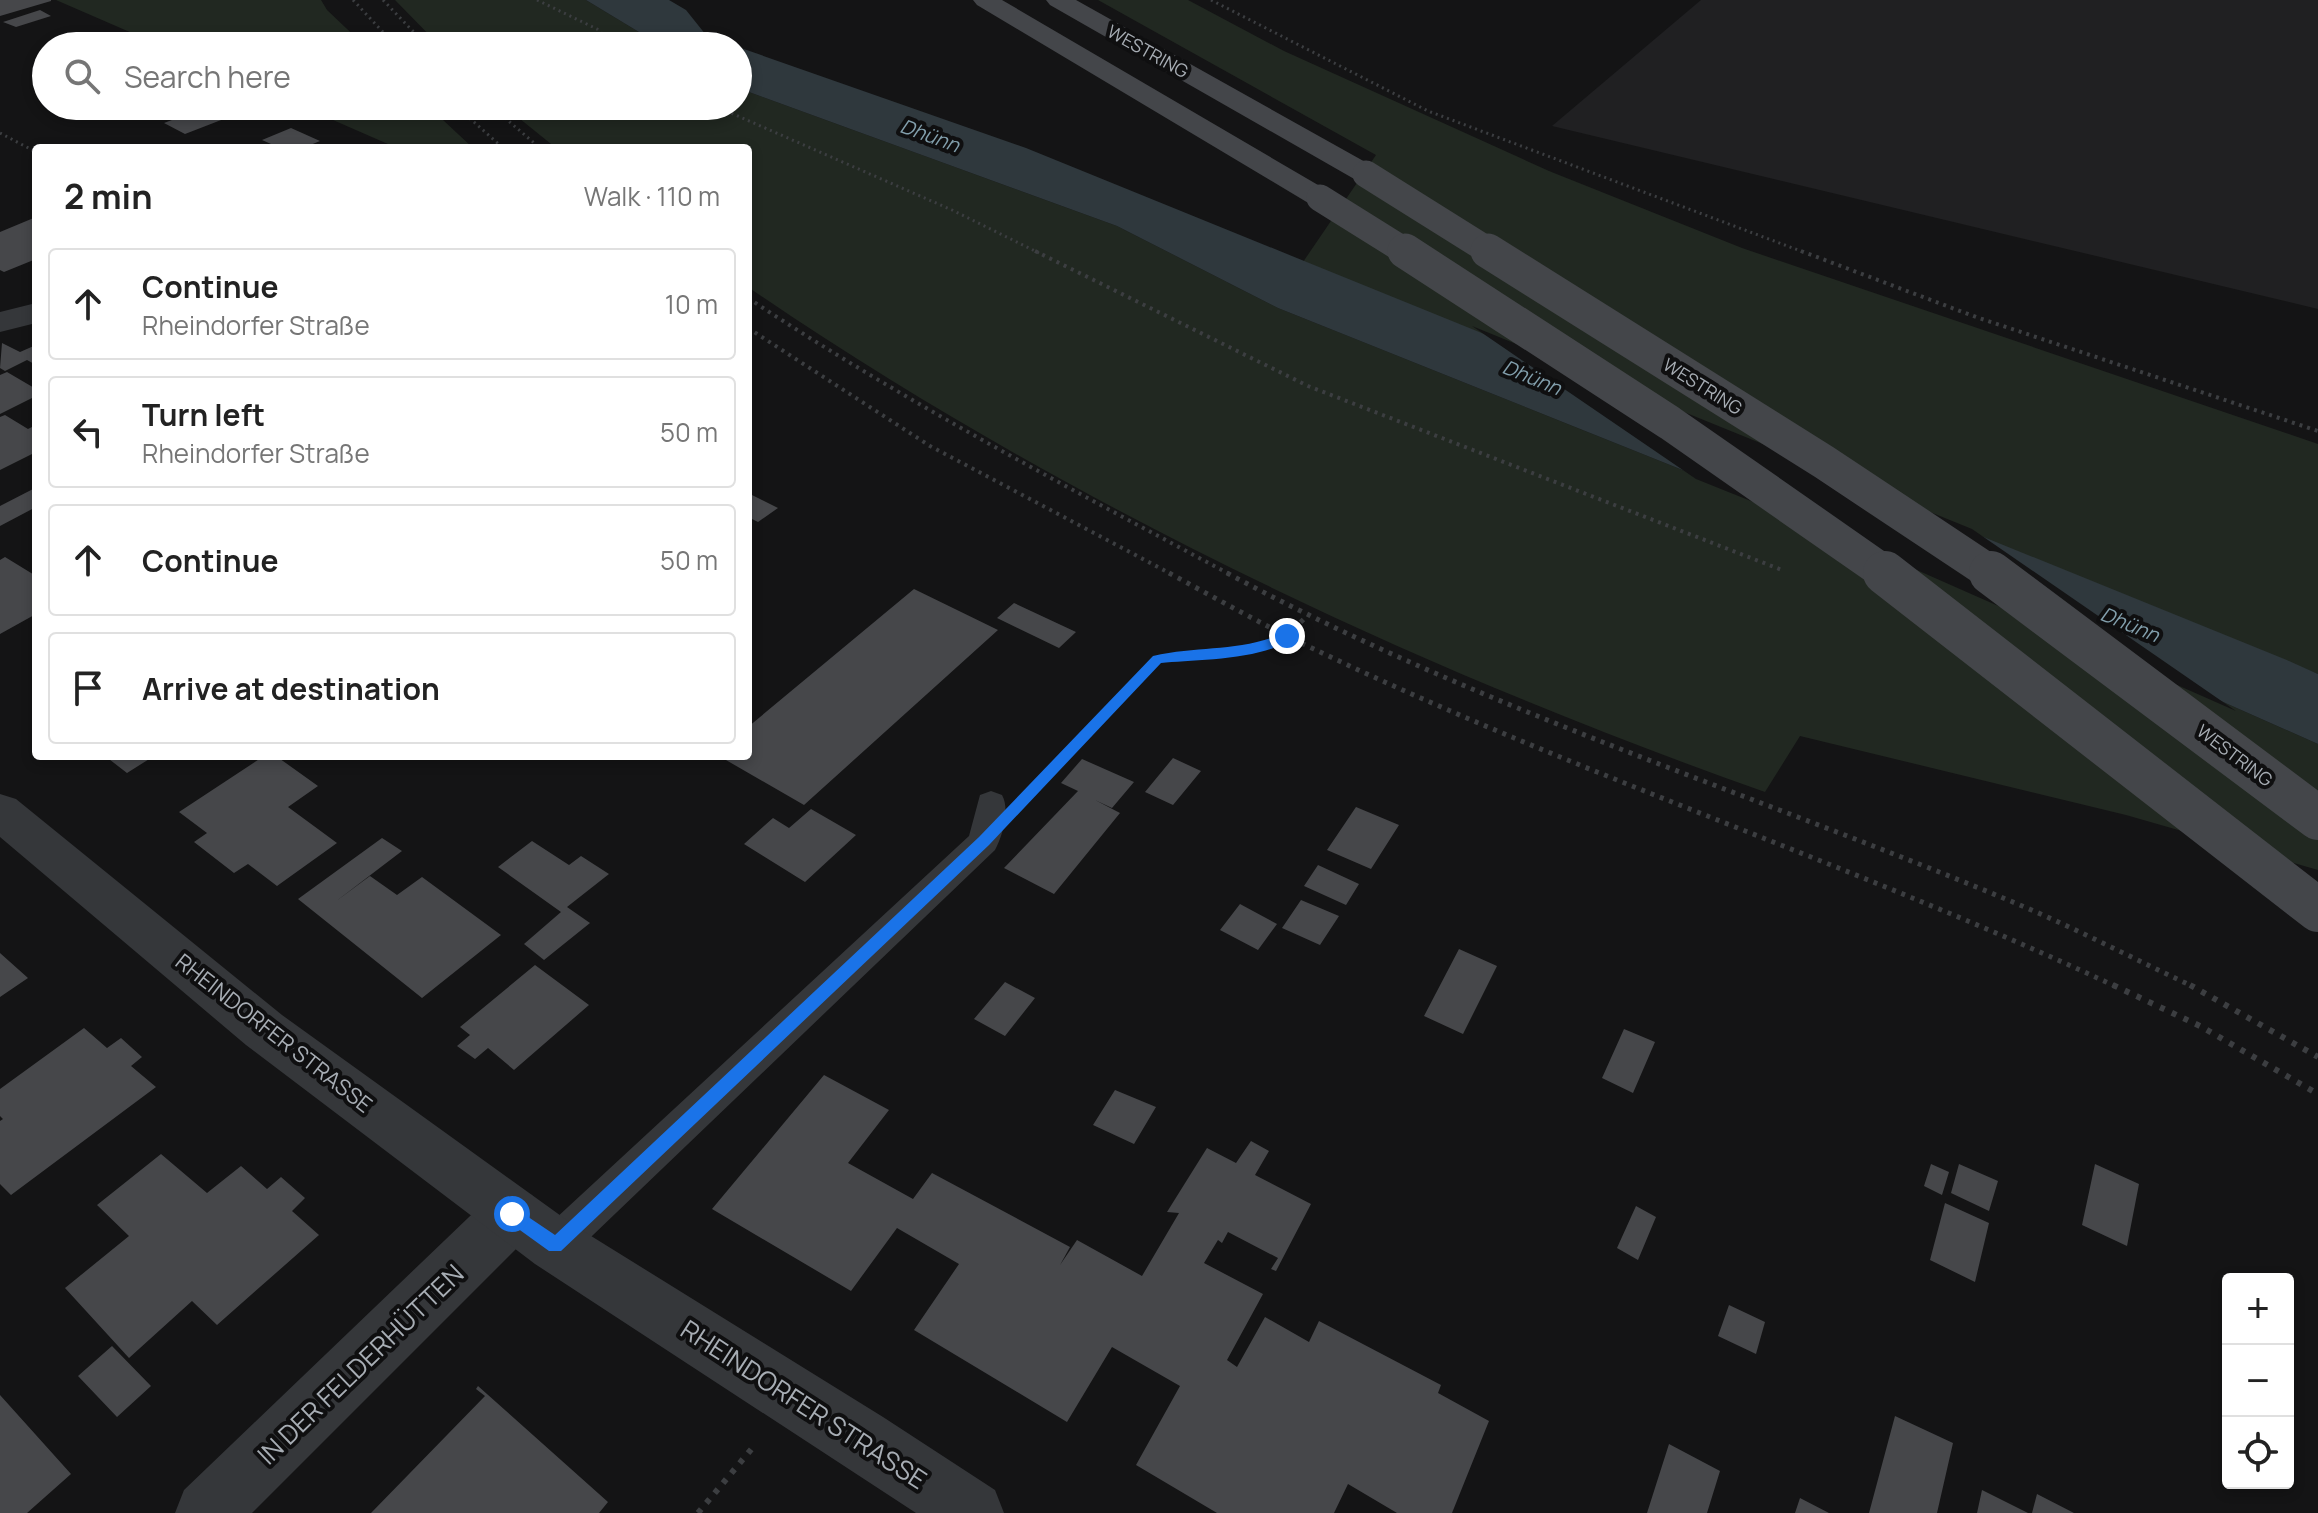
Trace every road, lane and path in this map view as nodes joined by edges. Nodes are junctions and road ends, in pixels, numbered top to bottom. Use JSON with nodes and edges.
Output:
{"nodes":[{"id":1,"x":353,"y":0,"type":"edge"},
{"id":2,"x":383,"y":0,"type":"edge"},
{"id":3,"x":537,"y":0,"type":"edge"},
{"id":4,"x":985,"y":0,"type":"edge"},
{"id":5,"x":1058,"y":0,"type":"edge"},
{"id":6,"x":1211,"y":0,"type":"edge"},
{"id":7,"x":383,"y":32,"type":"edge"},
{"id":8,"x":414,"y":32,"type":"edge"},
{"id":9,"x":600,"y":32,"type":"edge"},
{"id":10,"x":472,"y":120,"type":"edge"},
{"id":11,"x":507,"y":120,"type":"edge"},
{"id":12,"x":747,"y":120,"type":"edge"},
{"id":13,"x":0,"y":133,"type":"edge"},
{"id":14,"x":499,"y":144,"type":"edge"},
{"id":15,"x":535,"y":144,"type":"edge"},
{"id":16,"x":32,"y":150,"type":"edge"},
{"id":17,"x":752,"y":301,"type":"edge"},
{"id":18,"x":32,"y":314,"type":"edge"},
{"id":19,"x":0,"y":322,"type":"edge"},
{"id":20,"x":752,"y":331,"type":"edge"},
{"id":21,"x":2318,"y":431,"type":"edge"},
{"id":22,"x":1787,"y":572,"type":"dead end"},
{"id":23,"x":1307,"y":616,"type":"junction"},
{"id":24,"x":1287,"y":636,"type":"junction"},
{"id":25,"x":991,"y":803,"type":"dead end"},
{"id":26,"x":0,"y":811,"type":"edge"},
{"id":27,"x":2318,"y":818,"type":"edge"},
{"id":28,"x":984,"y":841,"type":"junction"},
{"id":29,"x":2318,"y":910,"type":"edge"},
{"id":30,"x":2318,"y":1057,"type":"edge"},
{"id":31,"x":2318,"y":1094,"type":"edge"},
{"id":32,"x":534,"y":1230,"type":"junction"},
{"id":33,"x":794,"y":1397,"type":"junction"},
{"id":34,"x":207,"y":1513,"type":"edge"},
{"id":35,"x":698,"y":1513,"type":"edge"},
{"id":36,"x":972,"y":1513,"type":"edge"}],
"edges":[{"from":1,"to":7,"type":"path"},
{"from":2,"to":8,"type":"path"},
{"from":3,"to":9,"type":"path"},
{"from":4,"to":29,"type":"main road","name":"WESTRING","bridge":true},
{"from":5,"to":27,"type":"main road","name":"WESTRING","bridge":true},
{"from":6,"to":21,"type":"path"},
{"from":10,"to":14,"type":"path"},
{"from":11,"to":15,"type":"path"},
{"from":12,"to":22,"type":"path"},
{"from":13,"to":16,"type":"path"},
{"from":17,"to":23,"type":"path"},
{"from":18,"to":19,"type":"street"},
{"from":20,"to":24,"type":"path"},
{"from":23,"to":24,"type":"path"},
{"from":23,"to":30,"type":"path"},
{"from":24,"to":28,"type":"path"},
{"from":24,"to":31,"type":"path"},
{"from":25,"to":28,"type":"lane"},
{"from":26,"to":32,"type":"street","name":"RHEINDORFER STRASSE"},
{"from":28,"to":32,"type":"lane"},
{"from":32,"to":33,"type":"street","name":"RHEINDORFER STRASSE"},
{"from":32,"to":34,"type":"street","name":"IN DER FELDERHÜTTEN"},
{"from":33,"to":35,"type":"path"},
{"from":33,"to":36,"type":"street","name":"RHEINDORFER STRASSE"}]}
